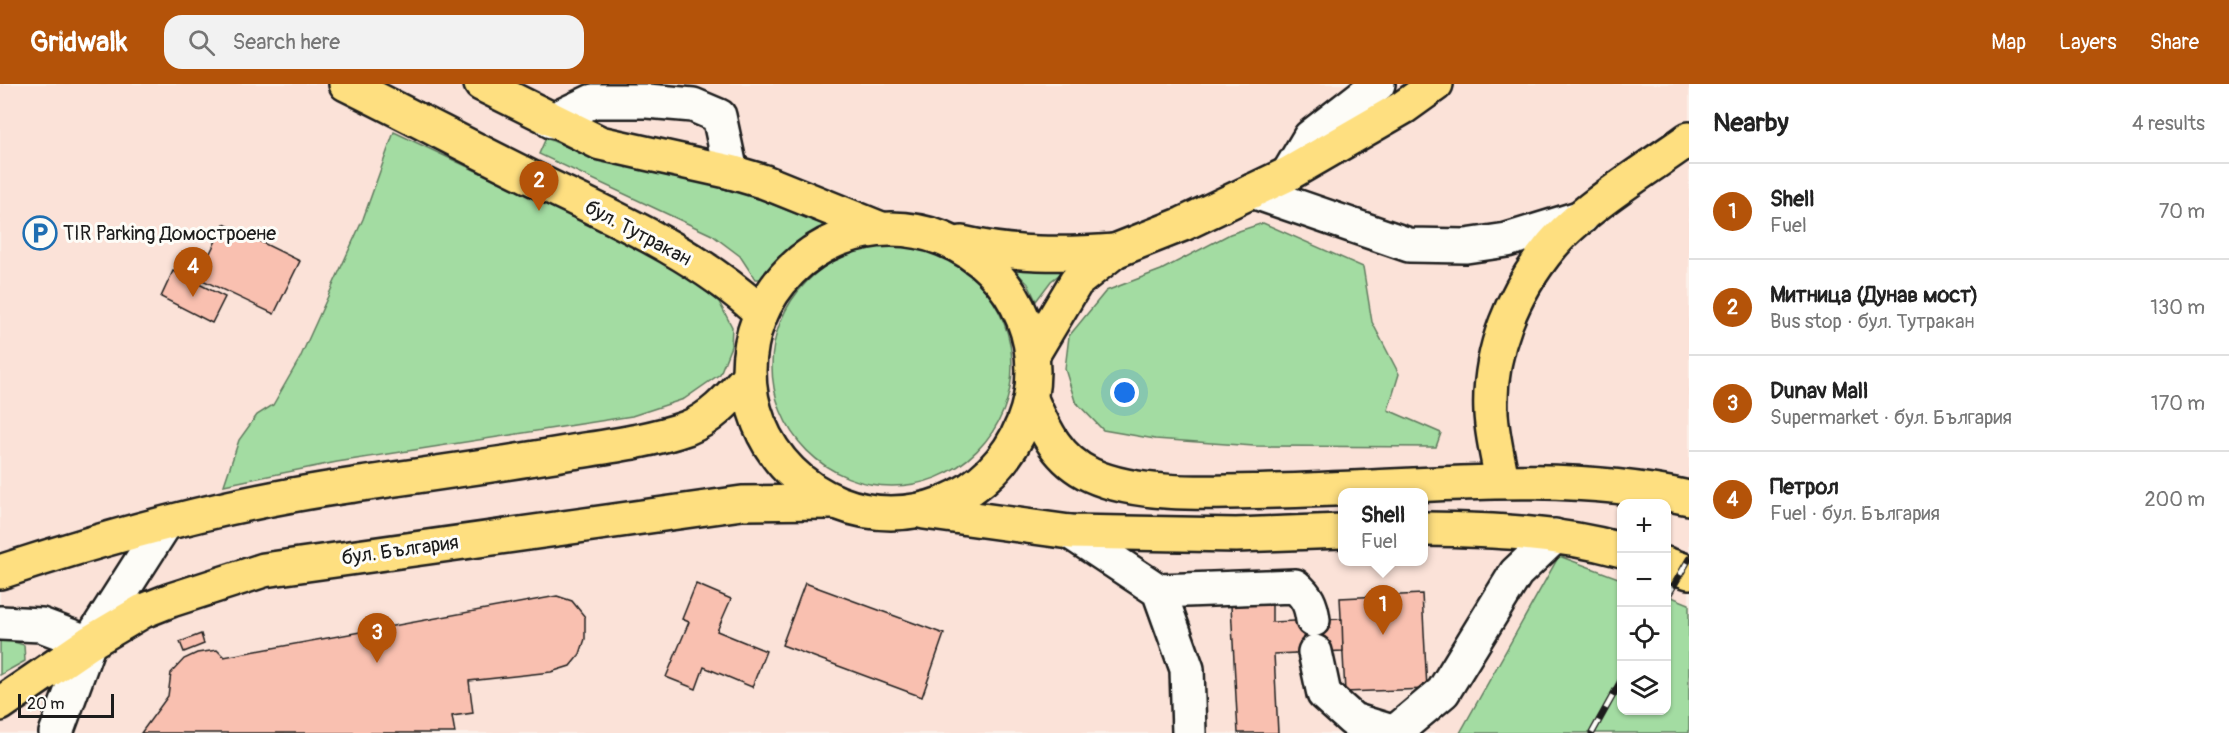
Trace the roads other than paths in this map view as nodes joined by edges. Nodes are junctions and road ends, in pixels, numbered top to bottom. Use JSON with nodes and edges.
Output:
{"nodes":[{"id":1,"x":346,"y":84,"type":"edge"},
{"id":2,"x":481,"y":84,"type":"edge"},
{"id":3,"x":1378,"y":84,"type":"edge"},
{"id":4,"x":1436,"y":84,"type":"edge"},
{"id":5,"x":551,"y":121,"type":"junction"},
{"id":6,"x":1689,"y":139,"type":"edge"},
{"id":7,"x":730,"y":172,"type":"junction"},
{"id":8,"x":1288,"y":174,"type":"junction"},
{"id":9,"x":1252,"y":191,"type":"junction"},
{"id":10,"x":1582,"y":217,"type":"junction"},
{"id":11,"x":879,"y":228,"type":"junction"},
{"id":12,"x":948,"y":240,"type":"junction"},
{"id":13,"x":1115,"y":251,"type":"junction"},
{"id":14,"x":760,"y":313,"type":"junction"},
{"id":15,"x":1033,"y":354,"type":"junction"},
{"id":16,"x":748,"y":376,"type":"junction"},
{"id":17,"x":1031,"y":399,"type":"junction"},
{"id":18,"x":1502,"y":480,"type":"junction"},
{"id":19,"x":1689,"y":498,"type":"edge"},
{"id":20,"x":833,"y":502,"type":"junction"},
{"id":21,"x":919,"y":512,"type":"junction"},
{"id":22,"x":165,"y":524,"type":"junction"},
{"id":23,"x":1428,"y":529,"type":"edge"},
{"id":24,"x":1338,"y":531,"type":"edge"},
{"id":25,"x":1070,"y":532,"type":"junction"},
{"id":26,"x":1555,"y":536,"type":"junction"},
{"id":27,"x":1617,"y":549,"type":"edge"},
{"id":28,"x":1671,"y":566,"type":"edge"},
{"id":29,"x":0,"y":572,"type":"edge"},
{"id":30,"x":1689,"y":572,"type":"edge"},
{"id":31,"x":1159,"y":591,"type":"junction"},
{"id":32,"x":1313,"y":620,"type":"dead end"},
{"id":33,"x":0,"y":623,"type":"edge"},
{"id":34,"x":89,"y":643,"type":"junction"},
{"id":35,"x":1315,"y":652,"type":"dead end"},
{"id":36,"x":0,"y":704,"type":"edge"},
{"id":37,"x":56,"y":733,"type":"edge"},
{"id":38,"x":1189,"y":733,"type":"edge"},
{"id":39,"x":1394,"y":733,"type":"edge"}],
"edges":[{"from":1,"to":14,"type":"main road","name":"бул. Тутракан"},
{"from":2,"to":5,"type":"main road"},
{"from":3,"to":8,"type":"street"},
{"from":4,"to":8,"type":"main road"},
{"from":5,"to":7,"type":"main road"},
{"from":5,"to":7,"type":"street"},
{"from":6,"to":10,"type":"main road"},
{"from":7,"to":11,"type":"main road"},
{"from":8,"to":9,"type":"main road"},
{"from":9,"to":10,"type":"street"},
{"from":9,"to":13,"type":"main road"},
{"from":10,"to":18,"type":"main road"},
{"from":11,"to":12,"type":"main road"},
{"from":11,"to":14,"type":"main road"},
{"from":12,"to":13,"type":"main road"},
{"from":12,"to":15,"type":"main road"},
{"from":13,"to":15,"type":"main road"},
{"from":14,"to":16,"type":"main road"},
{"from":15,"to":17,"type":"main road"},
{"from":16,"to":20,"type":"main road"},
{"from":16,"to":22,"type":"main road"},
{"from":17,"to":18,"type":"main road"},
{"from":17,"to":21,"type":"main road"},
{"from":18,"to":19,"type":"main road"},
{"from":20,"to":21,"type":"main road"},
{"from":20,"to":34,"type":"main road","name":"бул. България"},
{"from":21,"to":25,"type":"main road"},
{"from":22,"to":29,"type":"main road"},
{"from":22,"to":34,"type":"street"},
{"from":23,"to":26,"type":"main road"},
{"from":24,"to":25,"type":"main road"},
{"from":25,"to":31,"type":"street"},
{"from":26,"to":27,"type":"main road"},
{"from":26,"to":39,"type":"street"},
{"from":28,"to":30,"type":"main road"},
{"from":31,"to":32,"type":"street"},
{"from":31,"to":38,"type":"street"},
{"from":33,"to":34,"type":"street"},
{"from":34,"to":36,"type":"main road","name":"бул. България"},
{"from":34,"to":37,"type":"street"},
{"from":35,"to":39,"type":"street"}]}
